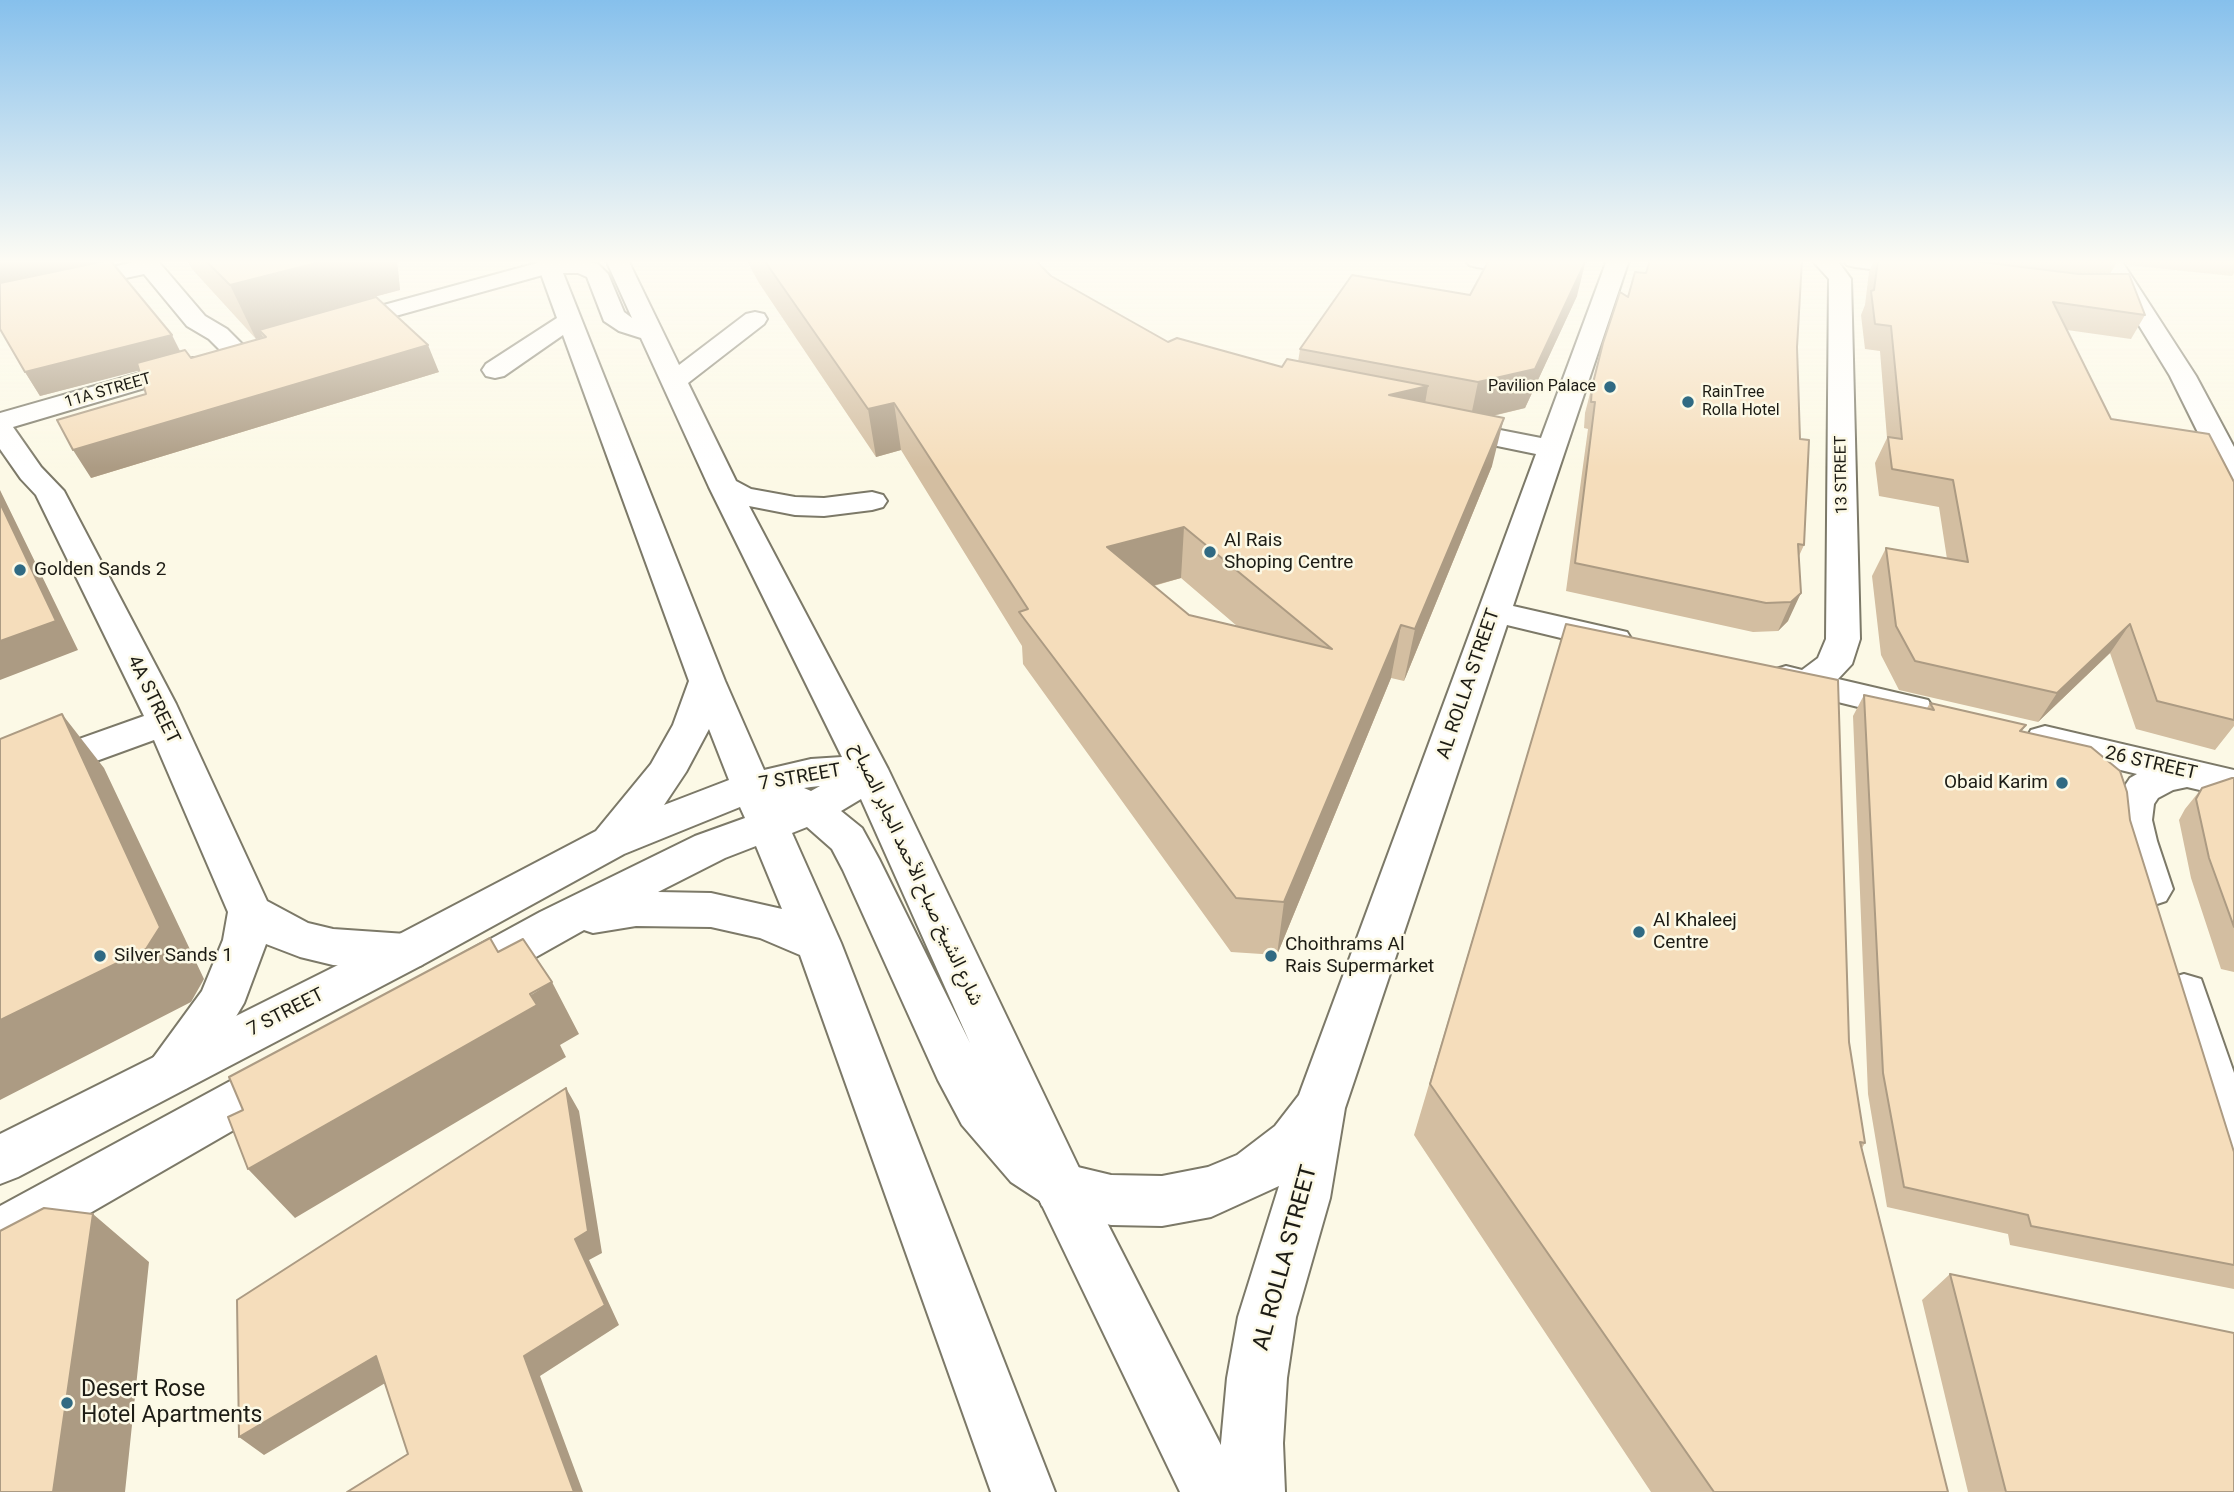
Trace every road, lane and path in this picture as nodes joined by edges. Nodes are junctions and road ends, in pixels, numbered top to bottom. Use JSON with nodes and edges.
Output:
{"nodes":[{"id":1,"x":196,"y":330,"type":"edge"},
{"id":2,"x":211,"y":330,"type":"edge"},
{"id":3,"x":322,"y":330,"type":"edge"},
{"id":4,"x":543,"y":330,"type":"edge"},
{"id":5,"x":574,"y":330,"type":"edge"},
{"id":6,"x":640,"y":330,"type":"edge"},
{"id":7,"x":650,"y":330,"type":"edge"},
{"id":8,"x":741,"y":330,"type":"edge"},
{"id":9,"x":1587,"y":330,"type":"edge"},
{"id":10,"x":1840,"y":330,"type":"edge"},
{"id":11,"x":2155,"y":330,"type":"edge"},
{"id":12,"x":314,"y":332,"type":"edge"},
{"id":13,"x":652,"y":333,"type":"junction"},
{"id":14,"x":263,"y":346,"type":"edge"},
{"id":15,"x":237,"y":353,"type":"junction"},
{"id":16,"x":209,"y":361,"type":"junction"},
{"id":17,"x":495,"y":370,"type":"dead end"},
{"id":18,"x":674,"y":381,"type":"junction"},
{"id":19,"x":1428,"y":424,"type":"edge"},
{"id":20,"x":0,"y":425,"type":"edge"},
{"id":21,"x":40,"y":433,"type":"junction"},
{"id":22,"x":1551,"y":448,"type":"junction"},
{"id":23,"x":2234,"y":475,"type":"edge"},
{"id":24,"x":724,"y":487,"type":"junction"},
{"id":25,"x":49,"y":491,"type":"junction"},
{"id":26,"x":873,"y":501,"type":"dead end"},
{"id":27,"x":1494,"y":612,"type":"junction"},
{"id":28,"x":1644,"y":646,"type":"edge"},
{"id":29,"x":1754,"y":671,"type":"edge"},
{"id":30,"x":707,"y":681,"type":"junction"},
{"id":31,"x":1824,"y":701,"type":"junction"},
{"id":32,"x":161,"y":713,"type":"junction"},
{"id":33,"x":1953,"y":718,"type":"edge"},
{"id":34,"x":2007,"y":730,"type":"edge"},
{"id":35,"x":0,"y":768,"type":"edge"},
{"id":36,"x":868,"y":769,"type":"junction"},
{"id":37,"x":2186,"y":773,"type":"junction"},
{"id":38,"x":0,"y":782,"type":"edge"},
{"id":39,"x":2234,"y":784,"type":"edge"},
{"id":40,"x":778,"y":806,"type":"junction"},
{"id":41,"x":609,"y":843,"type":"junction"},
{"id":42,"x":250,"y":912,"type":"junction"},
{"id":43,"x":556,"y":924,"type":"junction"},
{"id":44,"x":818,"y":943,"type":"junction"},
{"id":45,"x":406,"y":952,"type":"junction"},
{"id":46,"x":447,"y":985,"type":"edge"},
{"id":47,"x":327,"y":1052,"type":"edge"},
{"id":48,"x":170,"y":1073,"type":"junction"},
{"id":49,"x":1320,"y":1108,"type":"junction"},
{"id":50,"x":2234,"y":1152,"type":"edge"},
{"id":51,"x":0,"y":1160,"type":"edge"},
{"id":52,"x":1061,"y":1188,"type":"junction"},
{"id":53,"x":0,"y":1235,"type":"edge"},
{"id":54,"x":1023,"y":1492,"type":"edge"},
{"id":55,"x":1213,"y":1492,"type":"edge"},
{"id":56,"x":1253,"y":1492,"type":"edge"}],
"edges":[{"from":1,"to":16,"type":"street"},
{"from":2,"to":15,"type":"street"},
{"from":3,"to":12,"type":"street"},
{"from":4,"to":17,"type":"street"},
{"from":5,"to":30,"type":"street"},
{"from":6,"to":13,"type":"street"},
{"from":7,"to":13,"type":"street","name":"شارع الشيخ صباح الأحمد الجابر الصباح"},
{"from":8,"to":18,"type":"street"},
{"from":9,"to":22,"type":"street","name":"AL ROLLA STREET"},
{"from":10,"to":31,"type":"street","name":"13 STREET"},
{"from":11,"to":23,"type":"street"},
{"from":13,"to":18,"type":"street","name":"شارع الشيخ صباح الأحمد الجابر الصباح"},
{"from":14,"to":15,"type":"street","name":"11A STREET"},
{"from":15,"to":16,"type":"street","name":"11A STREET"},
{"from":16,"to":21,"type":"street","name":"11A STREET"},
{"from":18,"to":24,"type":"street","name":"شارع الشيخ صباح الأحمد الجابر الصباح"},
{"from":19,"to":22,"type":"street"},
{"from":20,"to":21,"type":"street","name":"11A STREET"},
{"from":20,"to":25,"type":"street","name":"4A STREET"},
{"from":21,"to":25,"type":"street","name":"4A STREET"},
{"from":22,"to":27,"type":"street","name":"AL ROLLA STREET"},
{"from":24,"to":26,"type":"street"},
{"from":24,"to":36,"type":"street","name":"شارع الشيخ صباح الأحمد الجابر الصباح"},
{"from":25,"to":32,"type":"street","name":"4A STREET"},
{"from":27,"to":28,"type":"street"},
{"from":27,"to":49,"type":"street","name":"AL ROLLA STREET"},
{"from":29,"to":31,"type":"street"},
{"from":30,"to":40,"type":"street"},
{"from":30,"to":41,"type":"street"},
{"from":31,"to":33,"type":"street"},
{"from":32,"to":35,"type":"street"},
{"from":32,"to":38,"type":"street"},
{"from":32,"to":42,"type":"street","name":"4A STREET"},
{"from":34,"to":37,"type":"street","name":"26 STREET"},
{"from":36,"to":40,"type":"street","name":"7 STREET"},
{"from":36,"to":40,"type":"street","name":"7 STREET"},
{"from":36,"to":52,"type":"street","name":"شارع الشيخ صباح الأحمد الجابر الصباح"},
{"from":37,"to":39,"type":"street","name":"26 STREET"},
{"from":37,"to":50,"type":"street"},
{"from":40,"to":41,"type":"street","name":"7 STREET"},
{"from":40,"to":43,"type":"street","name":"7 STREET"},
{"from":40,"to":44,"type":"street"},
{"from":40,"to":52,"type":"street"},
{"from":41,"to":45,"type":"street","name":"7 STREET"},
{"from":42,"to":45,"type":"street"},
{"from":42,"to":48,"type":"street"},
{"from":43,"to":44,"type":"street"},
{"from":43,"to":46,"type":"street","name":"7 STREET"},
{"from":44,"to":54,"type":"street"},
{"from":45,"to":48,"type":"street","name":"7 STREET"},
{"from":47,"to":53,"type":"street"},
{"from":48,"to":51,"type":"street","name":"7 STREET"},
{"from":49,"to":52,"type":"street","name":"AL ROLLA STREET"},
{"from":49,"to":56,"type":"street","name":"AL ROLLA STREET"},
{"from":52,"to":55,"type":"street","name":"شارع الشيخ صباح الأحمد الجابر الصباح"}]}
